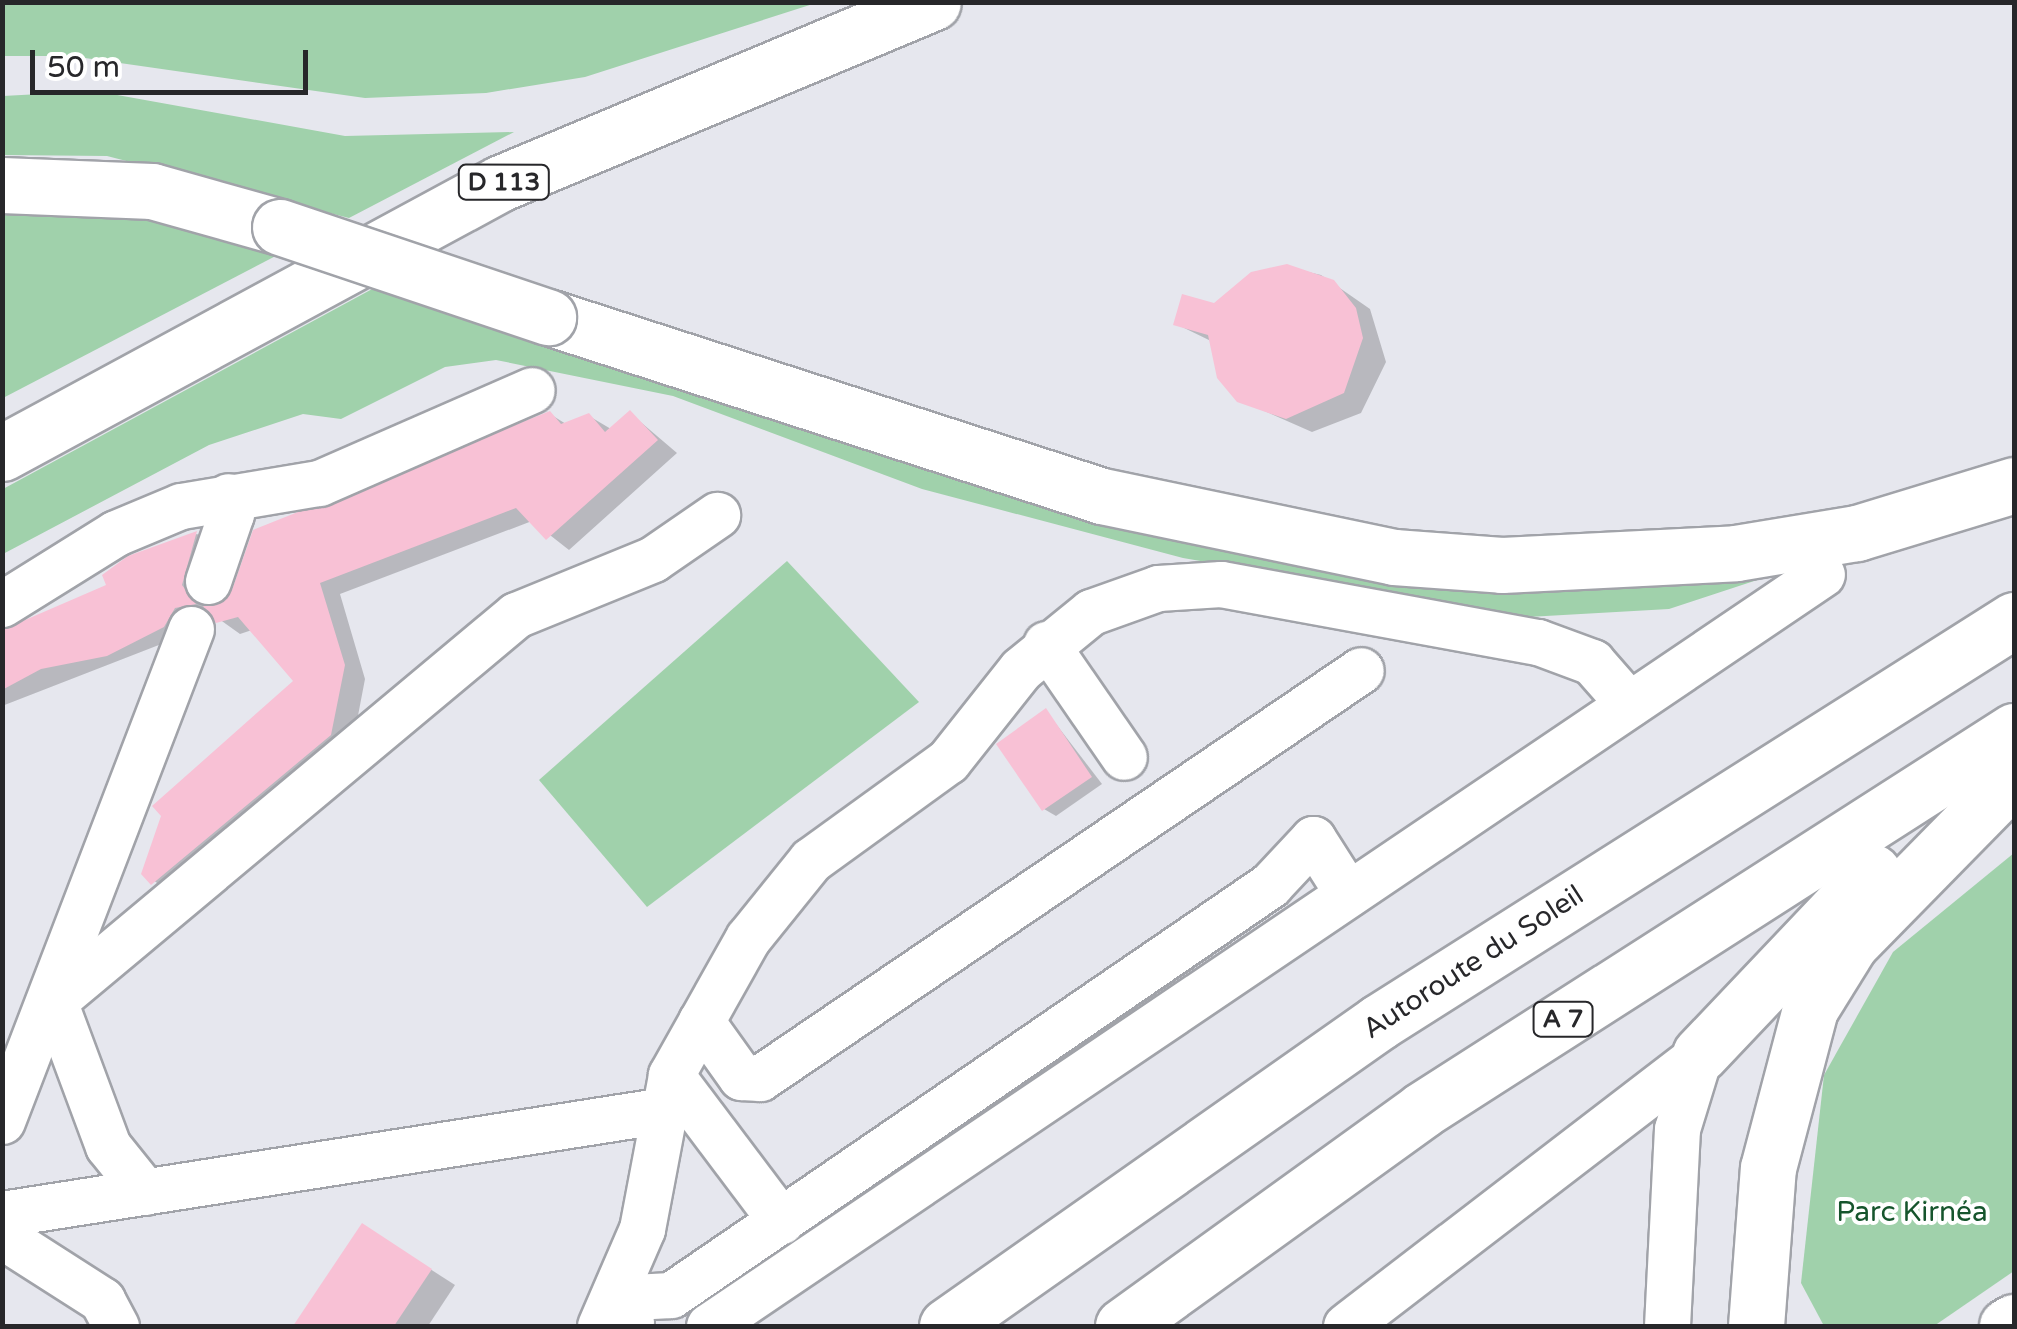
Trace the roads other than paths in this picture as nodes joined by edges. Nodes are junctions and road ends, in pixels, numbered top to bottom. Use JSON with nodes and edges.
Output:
{"nodes":[{"id":1,"x":933,"y":2,"type":"edge"},
{"id":2,"x":2,"y":185,"type":"edge"},
{"id":3,"x":532,"y":390,"type":"dead end"},
{"id":4,"x":96,"y":403,"type":"junction"},
{"id":5,"x":2,"y":452,"type":"edge"},
{"id":6,"x":2,"y":464,"type":"edge"},
{"id":7,"x":2014,"y":485,"type":"edge"},
{"id":8,"x":228,"y":496,"type":"junction"},
{"id":9,"x":716,"y":515,"type":"dead end"},
{"id":10,"x":1822,"y":574,"type":"dead end"},
{"id":11,"x":208,"y":581,"type":"dead end"},
{"id":12,"x":2,"y":604,"type":"edge"},
{"id":13,"x":2014,"y":620,"type":"edge"},
{"id":14,"x":191,"y":628,"type":"dead end"},
{"id":15,"x":1046,"y":644,"type":"junction"},
{"id":16,"x":1361,"y":670,"type":"dead end"},
{"id":17,"x":1629,"y":704,"type":"junction"},
{"id":18,"x":2014,"y":730,"type":"edge"},
{"id":19,"x":1124,"y":757,"type":"dead end"},
{"id":20,"x":2014,"y":775,"type":"edge"},
{"id":21,"x":97,"y":884,"type":"junction"},
{"id":22,"x":1348,"y":894,"type":"junction"},
{"id":23,"x":155,"y":916,"type":"junction"},
{"id":24,"x":54,"y":1001,"type":"junction"},
{"id":25,"x":701,"y":1021,"type":"junction"},
{"id":26,"x":1700,"y":1054,"type":"junction"},
{"id":27,"x":664,"y":1093,"type":"junction"},
{"id":28,"x":2,"y":1121,"type":"edge"},
{"id":29,"x":131,"y":1195,"type":"junction"},
{"id":30,"x":2,"y":1214,"type":"edge"},
{"id":31,"x":781,"y":1220,"type":"junction"},
{"id":32,"x":2,"y":1236,"type":"edge"},
{"id":33,"x":616,"y":1317,"type":"edge"},
{"id":34,"x":1762,"y":1317,"type":"edge"},
{"id":35,"x":2014,"y":1322,"type":"edge"},
{"id":36,"x":116,"y":1326,"type":"edge"},
{"id":37,"x":709,"y":1326,"type":"edge"},
{"id":38,"x":947,"y":1326,"type":"edge"},
{"id":39,"x":1123,"y":1326,"type":"edge"},
{"id":40,"x":1346,"y":1326,"type":"edge"},
{"id":41,"x":1666,"y":1326,"type":"edge"},
{"id":42,"x":2006,"y":1326,"type":"edge"}],
"edges":[{"from":1,"to":4,"type":"main road","number":"D 113"},
{"from":2,"to":7,"type":"main road","bridge":true},
{"from":3,"to":8,"type":"street"},
{"from":4,"to":5,"type":"main road","number":"D 113"},
{"from":4,"to":6,"type":"main road","number":"D 113"},
{"from":8,"to":11,"type":"street"},
{"from":8,"to":12,"type":"street"},
{"from":9,"to":23,"type":"street"},
{"from":10,"to":17,"type":"street"},
{"from":13,"to":38,"type":"main road","name":"Autoroute du Soleil"},
{"from":14,"to":21,"type":"street"},
{"from":15,"to":17,"type":"street"},
{"from":15,"to":19,"type":"street"},
{"from":15,"to":25,"type":"street"},
{"from":16,"to":25,"type":"street"},
{"from":17,"to":22,"type":"street"},
{"from":18,"to":39,"type":"main road","number":"A 7"},
{"from":20,"to":26,"type":"main road"},
{"from":20,"to":34,"type":"main road"},
{"from":21,"to":23,"type":"street"},
{"from":21,"to":24,"type":"street"},
{"from":22,"to":31,"type":"street"},
{"from":22,"to":37,"type":"street"},
{"from":23,"to":24,"type":"street"},
{"from":24,"to":28,"type":"street"},
{"from":24,"to":29,"type":"street"},
{"from":25,"to":27,"type":"street"},
{"from":26,"to":40,"type":"street"},
{"from":26,"to":41,"type":"street"},
{"from":27,"to":29,"type":"street"},
{"from":27,"to":31,"type":"street"},
{"from":27,"to":33,"type":"street"},
{"from":29,"to":30,"type":"street"},
{"from":31,"to":33,"type":"street"},
{"from":32,"to":36,"type":"street"},
{"from":35,"to":42,"type":"main road"}]}
